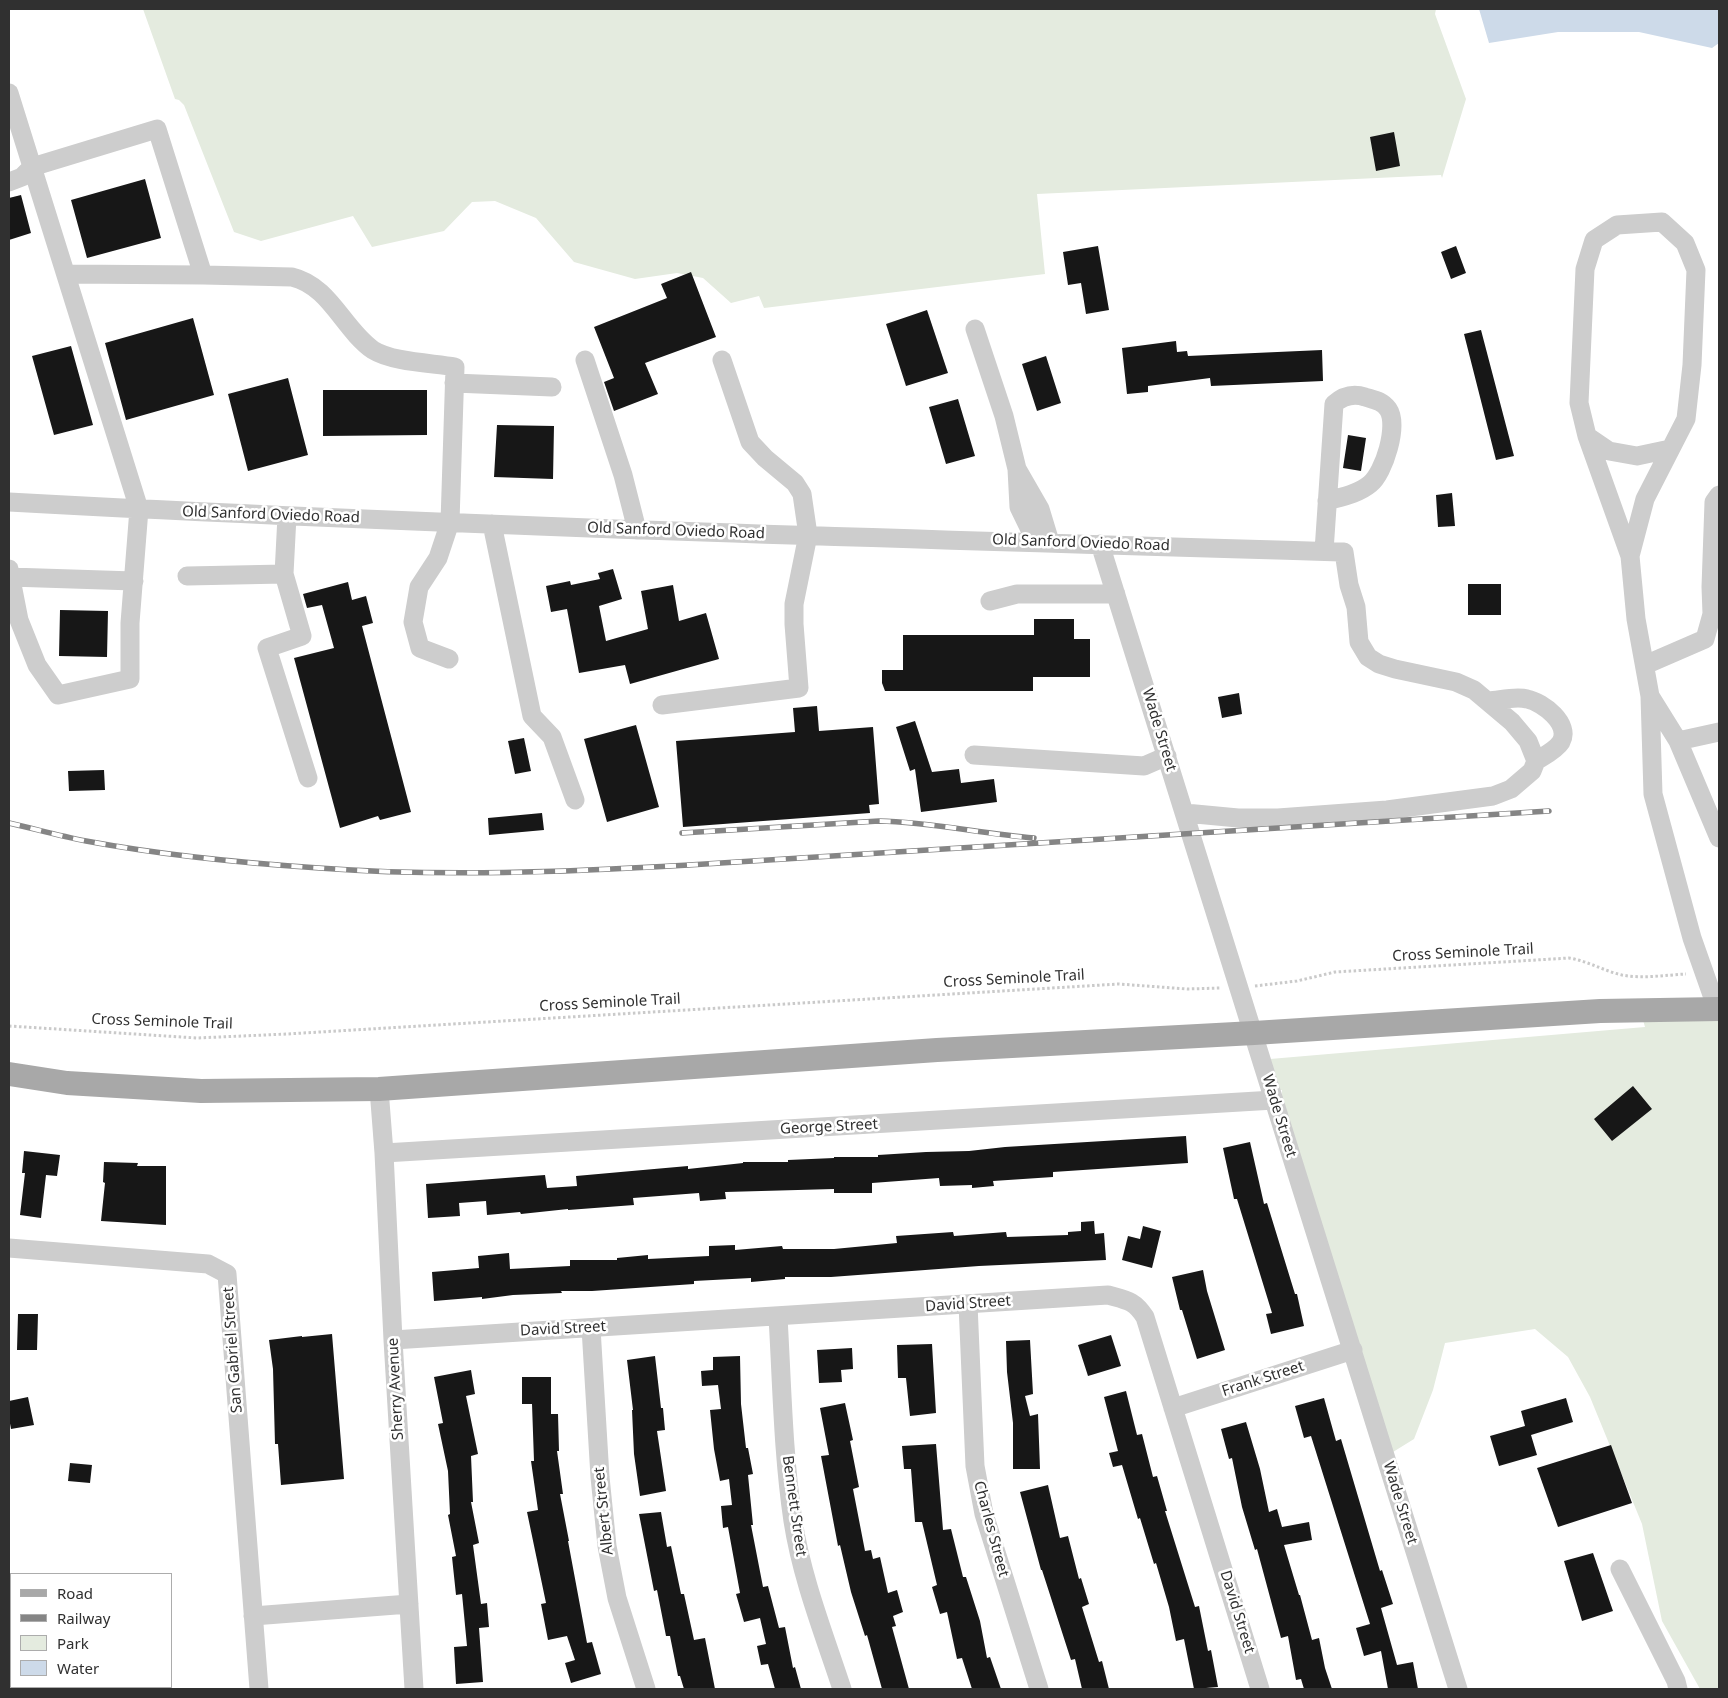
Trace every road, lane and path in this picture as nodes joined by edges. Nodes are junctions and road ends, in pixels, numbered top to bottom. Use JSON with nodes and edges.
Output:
{"nodes":[{"id":1,"x":9,"y":93,"type":"edge"},
{"id":2,"x":13,"y":120,"type":"edge"},
{"id":3,"x":32,"y":167,"type":"junction"},
{"id":4,"x":9,"y":182,"type":"edge"},
{"id":5,"x":66,"y":274,"type":"junction"},
{"id":6,"x":202,"y":275,"type":"junction"},
{"id":7,"x":975,"y":329,"type":"dead end"},
{"id":8,"x":585,"y":360,"type":"dead end"},
{"id":9,"x":722,"y":360,"type":"dead end"},
{"id":10,"x":454,"y":383,"type":"junction"},
{"id":11,"x":552,"y":387,"type":"dead end"},
{"id":12,"x":1587,"y":436,"type":"junction"},
{"id":13,"x":1670,"y":449,"type":"junction"},
{"id":14,"x":1719,"y":495,"type":"edge"},
{"id":15,"x":9,"y":502,"type":"edge"},
{"id":16,"x":1327,"y":502,"type":"junction"},
{"id":17,"x":139,"y":509,"type":"junction"},
{"id":18,"x":287,"y":516,"type":"junction"},
{"id":19,"x":450,"y":522,"type":"junction"},
{"id":20,"x":492,"y":524,"type":"junction"},
{"id":21,"x":637,"y":530,"type":"junction"},
{"id":22,"x":808,"y":535,"type":"junction"},
{"id":23,"x":1043,"y":542,"type":"junction"},
{"id":24,"x":1100,"y":544,"type":"junction"},
{"id":25,"x":1324,"y":551,"type":"junction"},
{"id":26,"x":1630,"y":556,"type":"junction"},
{"id":27,"x":10,"y":573,"type":"edge"},
{"id":28,"x":284,"y":574,"type":"junction"},
{"id":29,"x":187,"y":576,"type":"dead end"},
{"id":30,"x":134,"y":580,"type":"junction"},
{"id":31,"x":1116,"y":594,"type":"junction"},
{"id":32,"x":990,"y":601,"type":"dead end"},
{"id":33,"x":450,"y":659,"type":"dead end"},
{"id":34,"x":1645,"y":665,"type":"junction"},
{"id":35,"x":1650,"y":696,"type":"junction"},
{"id":36,"x":1489,"y":702,"type":"junction"},
{"id":37,"x":662,"y":705,"type":"dead end"},
{"id":38,"x":1719,"y":732,"type":"edge"},
{"id":39,"x":1678,"y":741,"type":"junction"},
{"id":40,"x":974,"y":755,"type":"dead end"},
{"id":41,"x":1167,"y":756,"type":"junction"},
{"id":42,"x":1536,"y":761,"type":"junction"},
{"id":43,"x":308,"y":778,"type":"dead end"},
{"id":44,"x":575,"y":800,"type":"dead end"},
{"id":45,"x":1185,"y":813,"type":"junction"},
{"id":46,"x":1719,"y":838,"type":"edge"},
{"id":47,"x":1666,"y":975,"type":"dead end"},
{"id":48,"x":1260,"y":985,"type":"dead end"},
{"id":49,"x":1213,"y":988,"type":"dead end"},
{"id":50,"x":1718,"y":1009,"type":"edge"},
{"id":51,"x":9,"y":1026,"type":"edge"},
{"id":52,"x":1254,"y":1033,"type":"junction"},
{"id":53,"x":9,"y":1074,"type":"edge"},
{"id":54,"x":379,"y":1089,"type":"junction"},
{"id":55,"x":1274,"y":1100,"type":"junction"},
{"id":56,"x":384,"y":1153,"type":"junction"},
{"id":57,"x":9,"y":1248,"type":"edge"},
{"id":58,"x":968,"y":1304,"type":"junction"},
{"id":59,"x":778,"y":1317,"type":"junction"},
{"id":60,"x":591,"y":1328,"type":"junction"},
{"id":61,"x":393,"y":1340,"type":"junction"},
{"id":62,"x":1353,"y":1350,"type":"junction"},
{"id":63,"x":1174,"y":1408,"type":"junction"},
{"id":64,"x":1620,"y":1570,"type":"dead end"},
{"id":65,"x":409,"y":1604,"type":"junction"},
{"id":66,"x":253,"y":1616,"type":"junction"},
{"id":67,"x":259,"y":1689,"type":"edge"},
{"id":68,"x":414,"y":1689,"type":"edge"},
{"id":69,"x":646,"y":1689,"type":"edge"},
{"id":70,"x":842,"y":1689,"type":"edge"},
{"id":71,"x":1039,"y":1689,"type":"edge"},
{"id":72,"x":1260,"y":1689,"type":"edge"},
{"id":73,"x":1458,"y":1689,"type":"edge"},
{"id":74,"x":1678,"y":1689,"type":"edge"}],
"edges":[{"from":1,"to":2,"type":"street"},
{"from":2,"to":3,"type":"street"},
{"from":3,"to":4,"type":"street"},
{"from":3,"to":5,"type":"street"},
{"from":3,"to":6,"type":"street"},
{"from":5,"to":6,"type":"street"},
{"from":5,"to":17,"type":"street"},
{"from":6,"to":10,"type":"street"},
{"from":7,"to":23,"type":"street"},
{"from":8,"to":21,"type":"street"},
{"from":9,"to":22,"type":"street"},
{"from":10,"to":11,"type":"street"},
{"from":10,"to":19,"type":"street"},
{"from":12,"to":13,"type":"street"},
{"from":12,"to":13,"type":"street"},
{"from":12,"to":26,"type":"street"},
{"from":13,"to":26,"type":"street"},
{"from":14,"to":34,"type":"street"},
{"from":15,"to":17,"type":"street","name":"Old Sanford Oviedo Road"},
{"from":16,"to":16,"type":"street"},
{"from":16,"to":25,"type":"street"},
{"from":17,"to":18,"type":"street","name":"Old Sanford Oviedo Road"},
{"from":17,"to":30,"type":"street"},
{"from":18,"to":19,"type":"street","name":"Old Sanford Oviedo Road"},
{"from":18,"to":28,"type":"street"},
{"from":19,"to":20,"type":"street","name":"Old Sanford Oviedo Road"},
{"from":19,"to":33,"type":"street"},
{"from":20,"to":21,"type":"street","name":"Old Sanford Oviedo Road"},
{"from":20,"to":44,"type":"street"},
{"from":21,"to":22,"type":"street","name":"Old Sanford Oviedo Road"},
{"from":22,"to":23,"type":"street","name":"Old Sanford Oviedo Road"},
{"from":22,"to":37,"type":"street"},
{"from":23,"to":24,"type":"street","name":"Old Sanford Oviedo Road"},
{"from":24,"to":25,"type":"street","name":"Old Sanford Oviedo Road"},
{"from":24,"to":31,"type":"street","name":"Wade Street"},
{"from":25,"to":36,"type":"street","name":"Old Sanford Oviedo Road"},
{"from":26,"to":34,"type":"street"},
{"from":27,"to":30,"type":"street"},
{"from":27,"to":30,"type":"street"},
{"from":28,"to":29,"type":"street"},
{"from":28,"to":43,"type":"street"},
{"from":31,"to":32,"type":"street"},
{"from":31,"to":41,"type":"street","name":"Wade Street"},
{"from":34,"to":35,"type":"street"},
{"from":35,"to":39,"type":"street"},
{"from":35,"to":50,"type":"street"},
{"from":36,"to":42,"type":"street"},
{"from":36,"to":42,"type":"street"},
{"from":38,"to":39,"type":"street"},
{"from":39,"to":46,"type":"street"},
{"from":40,"to":41,"type":"street"},
{"from":41,"to":45,"type":"street","name":"Wade Street"},
{"from":42,"to":45,"type":"street"},
{"from":45,"to":52,"type":"street","name":"Wade Street"},
{"from":47,"to":48,"type":"path","name":"Cross Seminole Trail"},
{"from":49,"to":51,"type":"path","name":"Cross Seminole Trail"},
{"from":50,"to":52,"type":"main road"},
{"from":52,"to":54,"type":"main road"},
{"from":52,"to":55,"type":"street","name":"Wade Street"},
{"from":53,"to":54,"type":"main road"},
{"from":54,"to":56,"type":"street","name":"Sherry Avenue"},
{"from":55,"to":56,"type":"street","name":"George Street"},
{"from":55,"to":62,"type":"street","name":"Wade Street"},
{"from":56,"to":61,"type":"street","name":"Sherry Avenue"},
{"from":57,"to":66,"type":"street","name":"San Gabriel Street"},
{"from":58,"to":59,"type":"street","name":"David Street"},
{"from":58,"to":63,"type":"street","name":"David Street"},
{"from":58,"to":71,"type":"street","name":"Charles Street"},
{"from":59,"to":60,"type":"street","name":"David Street"},
{"from":59,"to":70,"type":"street","name":"Bennett Street"},
{"from":60,"to":61,"type":"street","name":"David Street"},
{"from":60,"to":69,"type":"street","name":"Albert Street"},
{"from":61,"to":65,"type":"street","name":"Sherry Avenue"},
{"from":62,"to":63,"type":"street","name":"Frank Street"},
{"from":62,"to":73,"type":"street","name":"Wade Street"},
{"from":63,"to":72,"type":"street","name":"David Street"},
{"from":64,"to":74,"type":"street"},
{"from":65,"to":66,"type":"street"},
{"from":65,"to":68,"type":"street","name":"Sherry Avenue"},
{"from":66,"to":67,"type":"street","name":"San Gabriel Street"}]}
